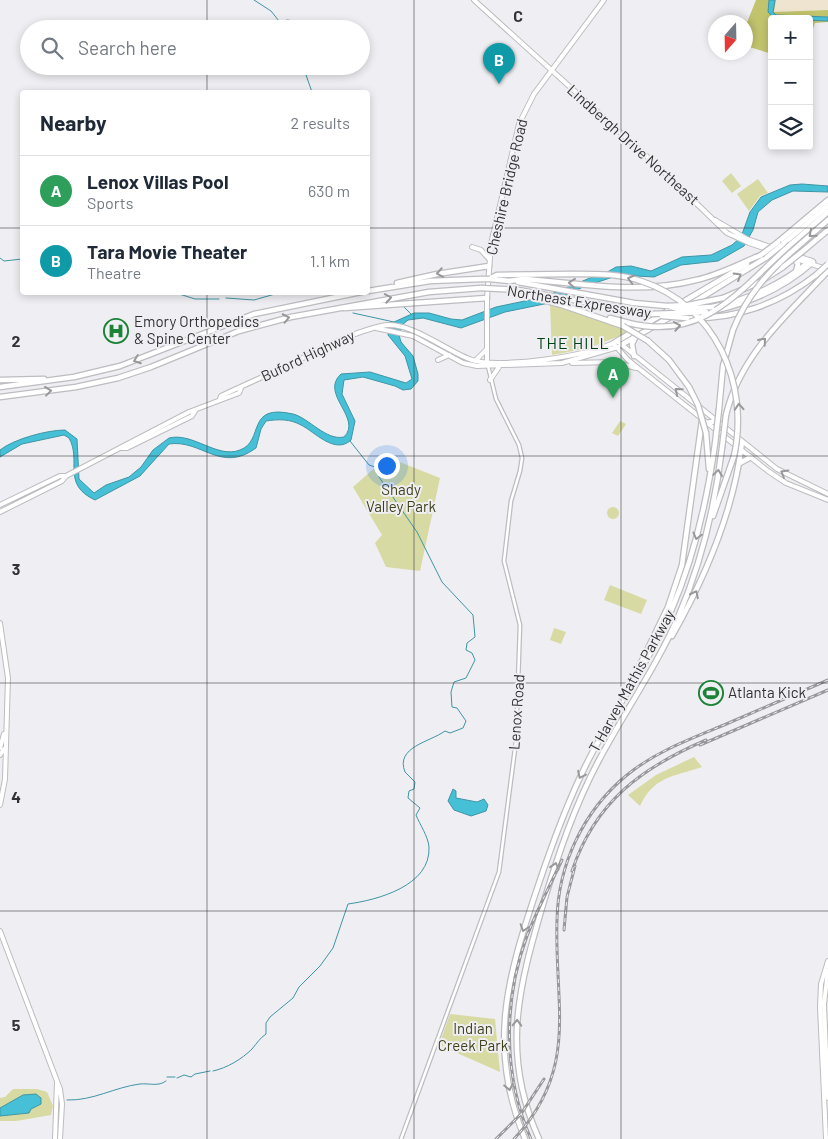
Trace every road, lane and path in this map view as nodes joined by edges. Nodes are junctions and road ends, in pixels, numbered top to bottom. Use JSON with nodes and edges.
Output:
{"nodes":[{"id":1,"x":474,"y":0,"type":"edge"},
{"id":2,"x":604,"y":0,"type":"edge"},
{"id":3,"x":552,"y":70,"type":"junction"},
{"id":4,"x":828,"y":200,"type":"edge"},
{"id":5,"x":828,"y":206,"type":"edge"},
{"id":6,"x":828,"y":212,"type":"edge"},
{"id":7,"x":828,"y":220,"type":"edge"},
{"id":8,"x":828,"y":230,"type":"edge"},
{"id":9,"x":735,"y":236,"type":"junction"},
{"id":10,"x":781,"y":243,"type":"junction"},
{"id":11,"x":472,"y":247,"type":"dead end"},
{"id":12,"x":761,"y":255,"type":"junction"},
{"id":13,"x":489,"y":259,"type":"junction"},
{"id":14,"x":794,"y":259,"type":"junction"},
{"id":15,"x":811,"y":263,"type":"junction"},
{"id":16,"x":828,"y":264,"type":"edge"},
{"id":17,"x":489,"y":266,"type":"junction"},
{"id":18,"x":828,"y":270,"type":"edge"},
{"id":19,"x":796,"y":271,"type":"junction"},
{"id":20,"x":489,"y":279,"type":"junction"},
{"id":21,"x":510,"y":281,"type":"junction"},
{"id":22,"x":383,"y":288,"type":"junction"},
{"id":23,"x":518,"y":290,"type":"junction"},
{"id":24,"x":370,"y":291,"type":"edge"},
{"id":25,"x":346,"y":295,"type":"edge"},
{"id":26,"x":487,"y":300,"type":"junction"},
{"id":27,"x":667,"y":306,"type":"junction"},
{"id":28,"x":340,"y":308,"type":"junction"},
{"id":29,"x":589,"y":313,"type":"junction"},
{"id":30,"x":651,"y":314,"type":"junction"},
{"id":31,"x":376,"y":328,"type":"junction"},
{"id":32,"x":413,"y":334,"type":"junction"},
{"id":33,"x":636,"y":337,"type":"junction"},
{"id":34,"x":438,"y":344,"type":"junction"},
{"id":35,"x":617,"y":344,"type":"junction"},
{"id":36,"x":486,"y":350,"type":"junction"},
{"id":37,"x":441,"y":352,"type":"junction"},
{"id":38,"x":449,"y":356,"type":"junction"},
{"id":39,"x":462,"y":356,"type":"junction"},
{"id":40,"x":634,"y":356,"type":"junction"},
{"id":41,"x":438,"y":360,"type":"dead end"},
{"id":42,"x":474,"y":361,"type":"junction"},
{"id":43,"x":562,"y":363,"type":"junction"},
{"id":44,"x":487,"y":364,"type":"junction"},
{"id":45,"x":499,"y":367,"type":"junction"},
{"id":46,"x":643,"y":371,"type":"junction"},
{"id":47,"x":0,"y":380,"type":"edge"},
{"id":48,"x":48,"y":380,"type":"junction"},
{"id":49,"x":490,"y":380,"type":"junction"},
{"id":50,"x":0,"y":387,"type":"edge"},
{"id":51,"x":0,"y":397,"type":"edge"},
{"id":52,"x":702,"y":418,"type":"junction"},
{"id":53,"x":716,"y":421,"type":"junction"},
{"id":54,"x":707,"y":422,"type":"junction"},
{"id":55,"x":700,"y":431,"type":"junction"},
{"id":56,"x":742,"y":442,"type":"junction"},
{"id":57,"x":742,"y":450,"type":"junction"},
{"id":58,"x":751,"y":457,"type":"junction"},
{"id":59,"x":740,"y":463,"type":"junction"},
{"id":60,"x":66,"y":476,"type":"junction"},
{"id":61,"x":708,"y":488,"type":"junction"},
{"id":62,"x":828,"y":494,"type":"edge"},
{"id":63,"x":828,"y":500,"type":"edge"},
{"id":64,"x":0,"y":505,"type":"edge"},
{"id":65,"x":0,"y":512,"type":"edge"},
{"id":66,"x":707,"y":533,"type":"junction"},
{"id":67,"x":0,"y":624,"type":"edge"},
{"id":68,"x":662,"y":651,"type":"junction"},
{"id":69,"x":620,"y":704,"type":"junction"},
{"id":70,"x":6,"y":724,"type":"junction"},
{"id":71,"x":5,"y":746,"type":"junction"},
{"id":72,"x":0,"y":748,"type":"edge"},
{"id":73,"x":0,"y":755,"type":"edge"},
{"id":74,"x":0,"y":805,"type":"edge"},
{"id":75,"x":0,"y":931,"type":"edge"},
{"id":76,"x":828,"y":961,"type":"edge"},
{"id":77,"x":828,"y":971,"type":"edge"},
{"id":78,"x":825,"y":989,"type":"edge"},
{"id":79,"x":827,"y":1075,"type":"edge"},
{"id":80,"x":57,"y":1081,"type":"junction"},
{"id":81,"x":828,"y":1098,"type":"edge"},
{"id":82,"x":54,"y":1139,"type":"edge"},
{"id":83,"x":60,"y":1139,"type":"edge"},
{"id":84,"x":401,"y":1139,"type":"edge"},
{"id":85,"x":525,"y":1139,"type":"edge"},
{"id":86,"x":539,"y":1139,"type":"edge"},
{"id":87,"x":826,"y":1139,"type":"edge"}],
"edges":[{"from":1,"to":3,"type":"main road","name":"Lindbergh Drive Northeast"},
{"from":2,"to":3,"type":"main road","name":"Cheshire Bridge Road"},
{"from":3,"to":9,"type":"main road","name":"Lindbergh Drive Northeast"},
{"from":3,"to":13,"type":"main road","name":"Cheshire Bridge Road"},
{"from":4,"to":10,"type":"highway"},
{"from":5,"to":10,"type":"highway"},
{"from":29,"to":6,"type":"highway","one_way":true,"bridge":true},
{"from":7,"to":61,"type":"highway","name":"T Harvey Mathis Parkway","one_way":true,"bridge":true},
{"from":8,"to":27,"type":"highway","name":"Northeast Expressway","bridge":true},
{"from":9,"to":14,"type":"main road","name":"Lindbergh Drive Northeast"},
{"from":9,"to":15,"type":"main road","name":"Lindbergh Drive Northeast"},
{"from":10,"to":12,"type":"highway","bridge":true},
{"from":33,"to":10,"type":"highway","one_way":true,"bridge":true},
{"from":11,"to":13,"type":"main road"},
{"from":12,"to":21,"type":"highway","one_way":true},
{"from":12,"to":35,"type":"highway"},
{"from":13,"to":17,"type":"main road","name":"Cheshire Bridge Road"},
{"from":14,"to":15,"type":"main road","name":"Lindbergh Drive Northeast"},
{"from":14,"to":19,"type":"highway"},
{"from":15,"to":18,"type":"main road","name":"Lindbergh Drive Northeast"},
{"from":15,"to":19,"type":"highway"},
{"from":15,"to":30,"type":"highway","bridge":true},
{"from":16,"to":30,"type":"highway","name":"Northeast Expressway","bridge":true},
{"from":17,"to":20,"type":"main road","name":"Cheshire Bridge Road"},
{"from":17,"to":22,"type":"highway","one_way":true},
{"from":66,"to":18,"type":"highway","name":"T Harvey Mathis Parkway","one_way":true,"bridge":true},
{"from":19,"to":27,"type":"highway","bridge":true},
{"from":20,"to":21,"type":"highway","name":"Northeast Expressway"},
{"from":20,"to":22,"type":"highway","name":"Northeast Expressway","bridge":true},
{"from":20,"to":26,"type":"main road","name":"Lenox Road"},
{"from":66,"to":20,"type":"highway","one_way":true,"bridge":true},
{"from":21,"to":27,"type":"highway","name":"Northeast Expressway"},
{"from":22,"to":24,"type":"highway","name":"Northeast Expressway"},
{"from":28,"to":23,"type":"highway","name":"Northeast Expressway","one_way":true,"bridge":true},
{"from":23,"to":29,"type":"highway"},
{"from":23,"to":30,"type":"highway","name":"Northeast Expressway"},
{"from":25,"to":48,"type":"highway","one_way":true},
{"from":26,"to":28,"type":"highway"},
{"from":26,"to":36,"type":"main road","name":"Lenox Road"},
{"from":51,"to":28,"type":"highway","name":"Northeast Expressway","one_way":true},
{"from":29,"to":61,"type":"highway","bridge":true},
{"from":31,"to":32,"type":"main road","name":"Buford Highway"},
{"from":31,"to":32,"type":"main road","name":"Buford Highway"},
{"from":31,"to":60,"type":"main road","name":"Buford Highway"},
{"from":32,"to":34,"type":"main road","name":"Buford Highway"},
{"from":32,"to":37,"type":"main road","name":"Buford Highway"},
{"from":33,"to":35,"type":"highway"},
{"from":33,"to":40,"type":"highway"},
{"from":34,"to":37,"type":"main road"},
{"from":34,"to":39,"type":"main road","name":"Buford Highway"},
{"from":35,"to":40,"type":"main road"},
{"from":35,"to":43,"type":"main road","name":"Buford Highway"},
{"from":35,"to":44,"type":"main road","name":"Buford Highway"},
{"from":35,"to":46,"type":"main road"},
{"from":36,"to":42,"type":"main road"},
{"from":36,"to":44,"type":"main road","name":"Lenox Road"},
{"from":37,"to":38,"type":"main road","name":"Buford Highway"},
{"from":37,"to":39,"type":"main road"},
{"from":38,"to":41,"type":"main road"},
{"from":38,"to":44,"type":"main road","name":"Buford Highway"},
{"from":39,"to":42,"type":"main road","name":"Buford Highway"},
{"from":53,"to":40,"type":"main road","one_way":true},
{"from":42,"to":44,"type":"main road","name":"Buford Highway"},
{"from":43,"to":45,"type":"main road","name":"Buford Highway"},
{"from":43,"to":46,"type":"main road"},
{"from":44,"to":45,"type":"main road","name":"Buford Highway"},
{"from":44,"to":49,"type":"street","name":"Lenox Road"},
{"from":45,"to":49,"type":"main road"},
{"from":46,"to":52,"type":"main road"},
{"from":47,"to":48,"type":"highway"},
{"from":48,"to":50,"type":"highway"},
{"from":49,"to":84,"type":"street","name":"Lenox Road"},
{"from":52,"to":54,"type":"main road"},
{"from":52,"to":55,"type":"highway"},
{"from":53,"to":54,"type":"highway"},
{"from":53,"to":56,"type":"main road"},
{"from":54,"to":55,"type":"highway"},
{"from":54,"to":57,"type":"main road"},
{"from":55,"to":69,"type":"highway"},
{"from":56,"to":57,"type":"highway"},
{"from":62,"to":56,"type":"main road","one_way":true},
{"from":57,"to":58,"type":"main road"},
{"from":57,"to":59,"type":"highway"},
{"from":58,"to":59,"type":"highway"},
{"from":58,"to":63,"type":"main road"},
{"from":68,"to":59,"type":"highway","one_way":true},
{"from":60,"to":64,"type":"main road","name":"Buford Highway"},
{"from":60,"to":65,"type":"main road","name":"Buford Highway"},
{"from":61,"to":69,"type":"highway","name":"T Harvey Mathis Parkway","one_way":true},
{"from":66,"to":68,"type":"highway","name":"T Harvey Mathis Parkway"},
{"from":67,"to":70,"type":"main road"},
{"from":86,"to":68,"type":"highway","name":"T Harvey Mathis Parkway","one_way":true},
{"from":69,"to":85,"type":"highway","name":"T Harvey Mathis Parkway","one_way":true},
{"from":70,"to":71,"type":"main road"},
{"from":70,"to":72,"type":"main road"},
{"from":71,"to":73,"type":"main road"},
{"from":71,"to":74,"type":"main road"},
{"from":75,"to":80,"type":"main road"},
{"from":76,"to":78,"type":"main road"},
{"from":77,"to":78,"type":"main road"},
{"from":78,"to":79,"type":"main road"},
{"from":79,"to":81,"type":"main road"},
{"from":79,"to":87,"type":"main road"},
{"from":80,"to":82,"type":"main road"},
{"from":80,"to":83,"type":"main road"}]}
